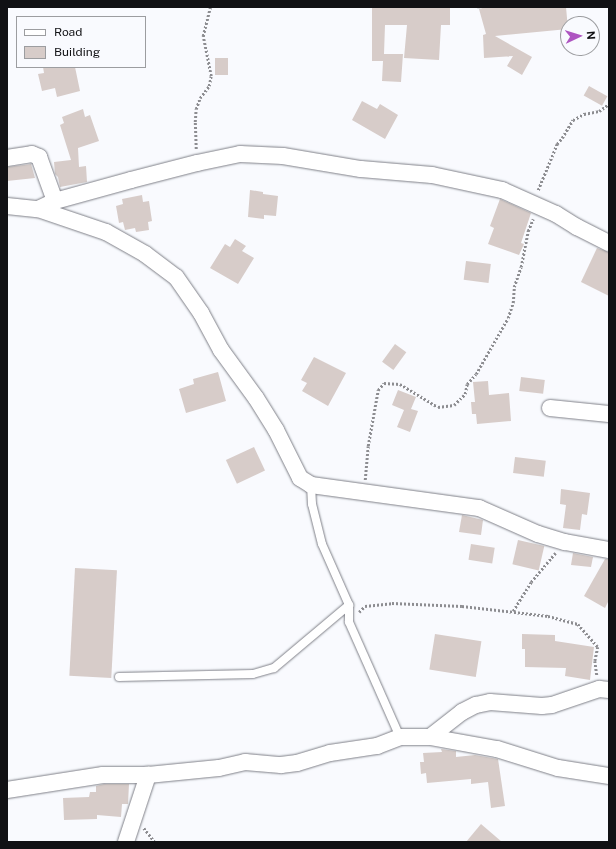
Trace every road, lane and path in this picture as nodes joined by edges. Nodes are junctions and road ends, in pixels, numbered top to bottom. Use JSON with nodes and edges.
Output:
{"nodes":[{"id":1,"x":210,"y":7,"type":"edge"},
{"id":2,"x":609,"y":104,"type":"edge"},
{"id":3,"x":7,"y":158,"type":"edge"},
{"id":4,"x":197,"y":163,"type":"junction"},
{"id":5,"x":54,"y":201,"type":"junction"},
{"id":6,"x":535,"y":204,"type":"junction"},
{"id":7,"x":7,"y":206,"type":"edge"},
{"id":8,"x":38,"y":209,"type":"junction"},
{"id":9,"x":609,"y":243,"type":"edge"},
{"id":10,"x":550,"y":408,"type":"dead end"},
{"id":11,"x":609,"y":414,"type":"edge"},
{"id":12,"x":311,"y":485,"type":"junction"},
{"id":13,"x":363,"y":492,"type":"junction"},
{"id":14,"x":565,"y":542,"type":"junction"},
{"id":15,"x":609,"y":550,"type":"edge"},
{"id":16,"x":349,"y":605,"type":"junction"},
{"id":17,"x":513,"y":611,"type":"junction"},
{"id":18,"x":349,"y":622,"type":"junction"},
{"id":19,"x":119,"y":677,"type":"dead end"},
{"id":20,"x":604,"y":689,"type":"edge"},
{"id":21,"x":400,"y":737,"type":"junction"},
{"id":22,"x":430,"y":737,"type":"junction"},
{"id":23,"x":148,"y":775,"type":"junction"},
{"id":24,"x":609,"y":776,"type":"edge"},
{"id":25,"x":7,"y":790,"type":"edge"},
{"id":26,"x":126,"y":842,"type":"edge"}],
"edges":[{"from":1,"to":4,"type":"path"},
{"from":2,"to":6,"type":"path"},
{"from":3,"to":5,"type":"street"},
{"from":4,"to":5,"type":"street"},
{"from":4,"to":6,"type":"street"},
{"from":5,"to":8,"type":"street"},
{"from":6,"to":9,"type":"street"},
{"from":6,"to":13,"type":"path"},
{"from":7,"to":8,"type":"street"},
{"from":8,"to":12,"type":"street"},
{"from":10,"to":11,"type":"street"},
{"from":12,"to":13,"type":"street"},
{"from":12,"to":16,"type":"lane"},
{"from":13,"to":14,"type":"street"},
{"from":14,"to":15,"type":"street"},
{"from":14,"to":17,"type":"path"},
{"from":16,"to":18,"type":"lane"},
{"from":16,"to":19,"type":"lane"},
{"from":17,"to":18,"type":"path"},
{"from":17,"to":20,"type":"path"},
{"from":18,"to":21,"type":"lane"},
{"from":20,"to":22,"type":"street"},
{"from":21,"to":22,"type":"street"},
{"from":21,"to":23,"type":"street"},
{"from":22,"to":24,"type":"street"},
{"from":23,"to":25,"type":"street"},
{"from":23,"to":26,"type":"street"}]}
